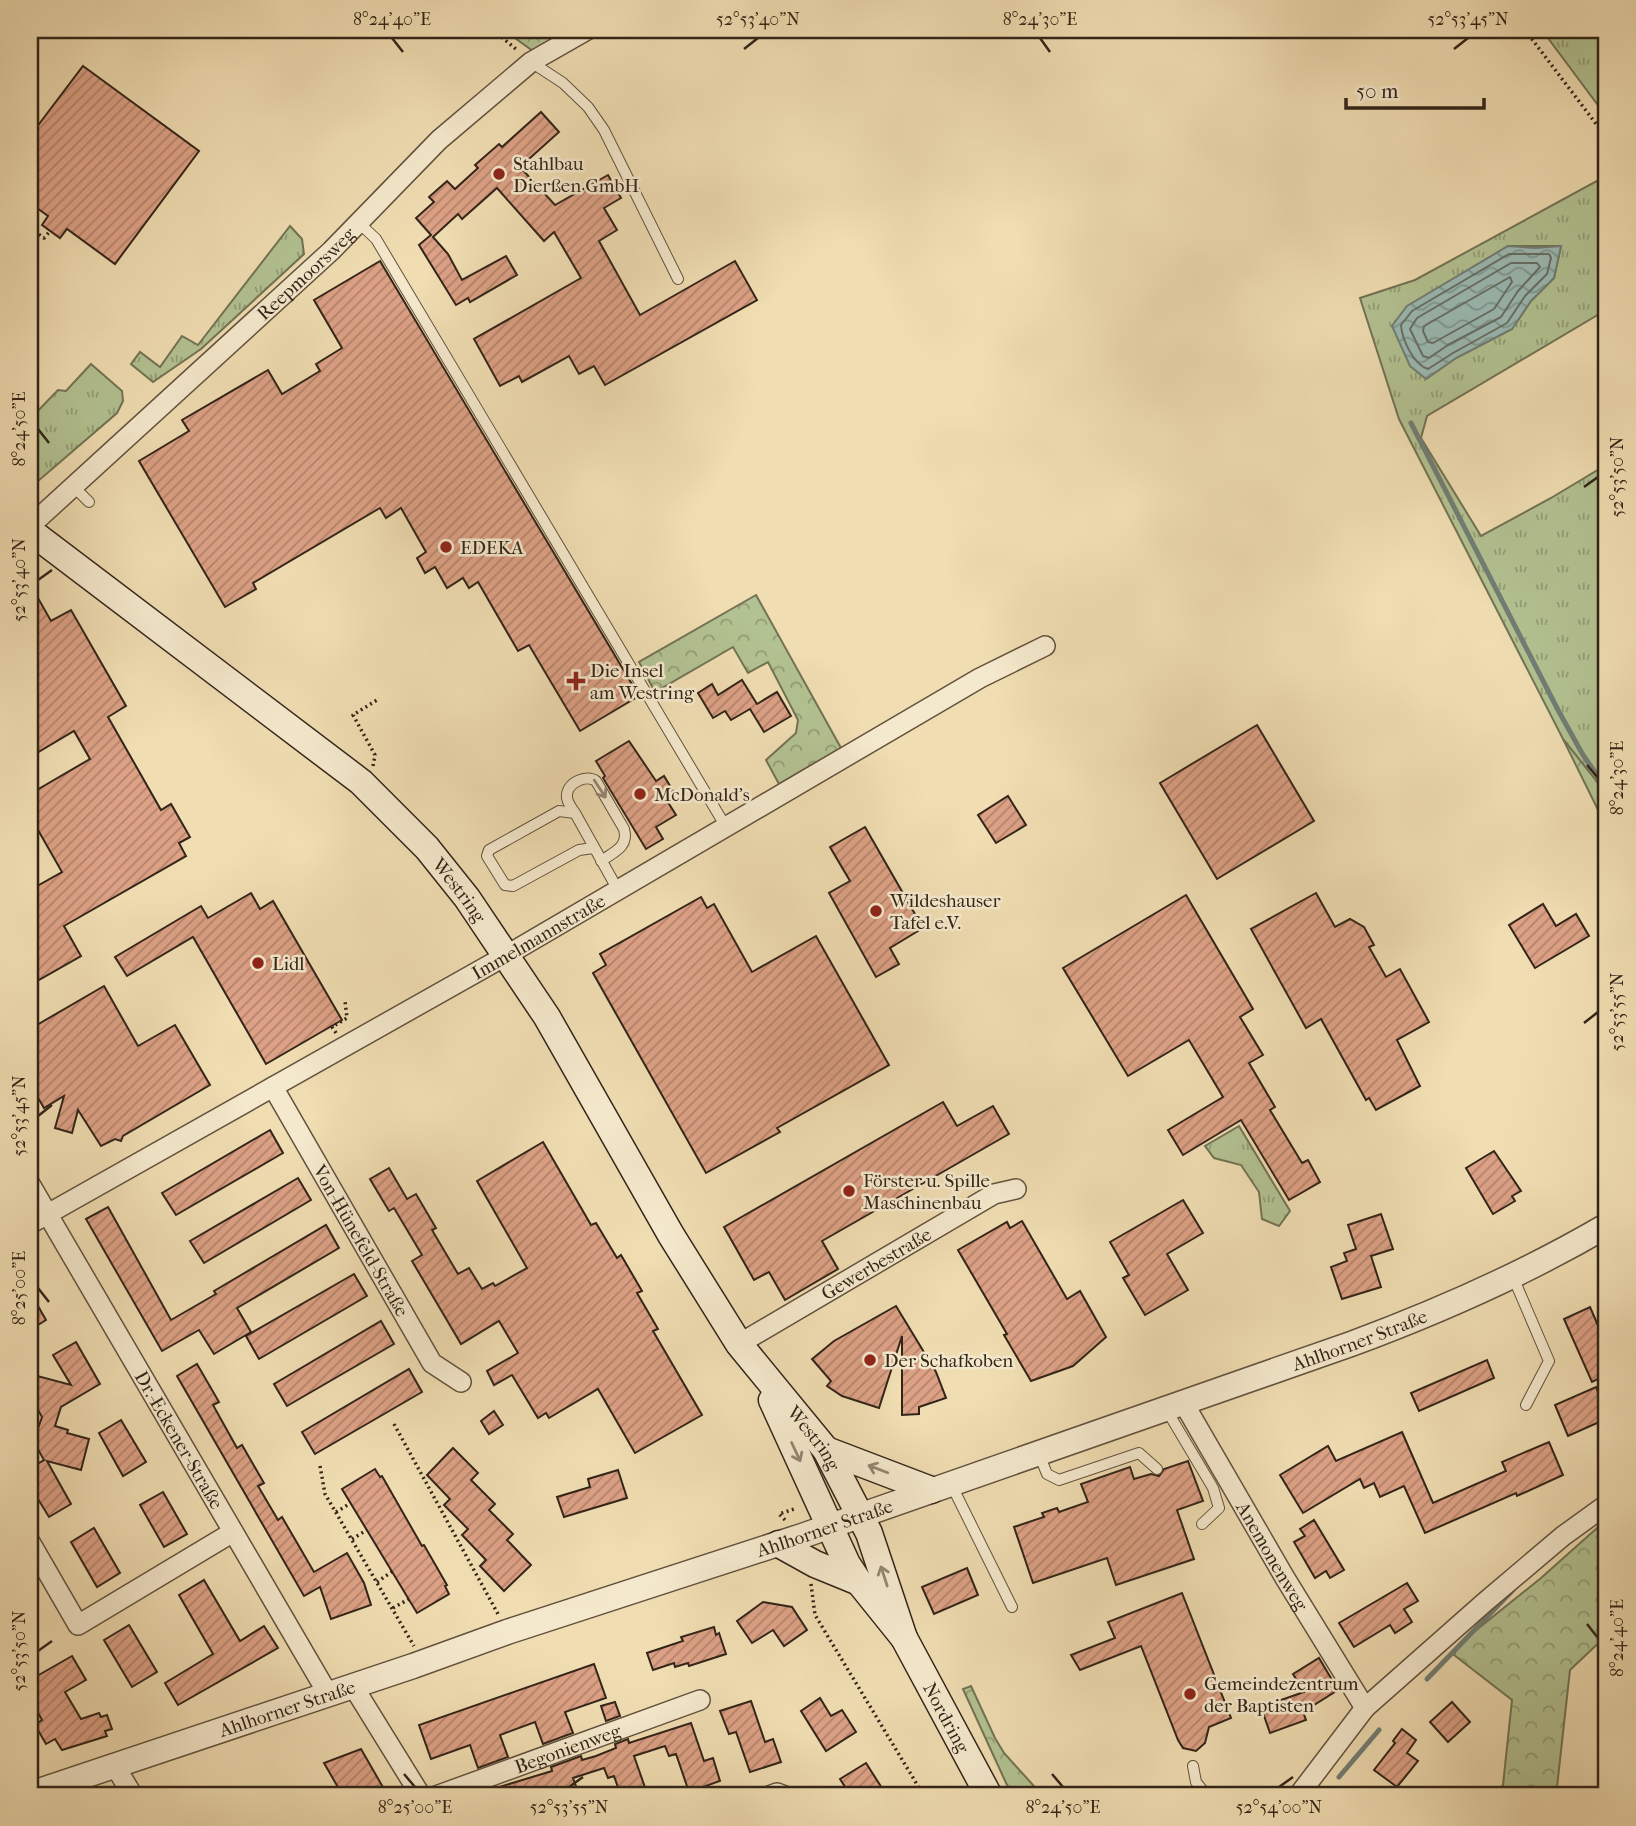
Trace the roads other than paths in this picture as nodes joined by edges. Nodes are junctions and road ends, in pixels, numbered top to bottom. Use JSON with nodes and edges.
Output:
{"nodes":[{"id":1,"x":587,"y":30,"type":"edge"},
{"id":2,"x":531,"y":62,"type":"junction"},
{"id":3,"x":358,"y":222,"type":"junction"},
{"id":4,"x":678,"y":279,"type":"dead end"},
{"id":5,"x":74,"y":487,"type":"junction"},
{"id":6,"x":89,"y":502,"type":"dead end"},
{"id":7,"x":30,"y":526,"type":"edge"},
{"id":8,"x":30,"y":531,"type":"edge"},
{"id":9,"x":1045,"y":646,"type":"dead end"},
{"id":10,"x":575,"y":813,"type":"junction"},
{"id":11,"x":726,"y":827,"type":"junction"},
{"id":12,"x":593,"y":848,"type":"junction"},
{"id":13,"x":601,"y":861,"type":"junction"},
{"id":14,"x":618,"y":890,"type":"junction"},
{"id":15,"x":507,"y":955,"type":"junction"},
{"id":16,"x":273,"y":1087,"type":"junction"},
{"id":17,"x":30,"y":1184,"type":"edge"},
{"id":18,"x":1016,"y":1189,"type":"dead end"},
{"id":19,"x":47,"y":1214,"type":"junction"},
{"id":20,"x":30,"y":1224,"type":"edge"},
{"id":21,"x":1606,"y":1226,"type":"edge"},
{"id":22,"x":1513,"y":1277,"type":"junction"},
{"id":23,"x":739,"y":1344,"type":"junction"},
{"id":24,"x":756,"y":1368,"type":"junction"},
{"id":25,"x":461,"y":1382,"type":"dead end"},
{"id":26,"x":1174,"y":1405,"type":"junction"},
{"id":27,"x":1526,"y":1405,"type":"dead end"},
{"id":28,"x":826,"y":1450,"type":"junction"},
{"id":29,"x":1039,"y":1453,"type":"junction"},
{"id":30,"x":1157,"y":1469,"type":"dead end"},
{"id":31,"x":941,"y":1487,"type":"junction"},
{"id":32,"x":1606,"y":1505,"type":"edge"},
{"id":33,"x":860,"y":1516,"type":"junction"},
{"id":34,"x":1202,"y":1524,"type":"dead end"},
{"id":35,"x":831,"y":1526,"type":"junction"},
{"id":36,"x":233,"y":1532,"type":"junction"},
{"id":37,"x":791,"y":1540,"type":"junction"},
{"id":38,"x":30,"y":1542,"type":"edge"},
{"id":39,"x":859,"y":1583,"type":"junction"},
{"id":40,"x":1012,"y":1607,"type":"dead end"},
{"id":41,"x":904,"y":1639,"type":"junction"},
{"id":42,"x":353,"y":1686,"type":"junction"},
{"id":43,"x":328,"y":1694,"type":"junction"},
{"id":44,"x":700,"y":1700,"type":"dead end"},
{"id":45,"x":1365,"y":1708,"type":"junction"},
{"id":46,"x":115,"y":1766,"type":"junction"},
{"id":47,"x":1193,"y":1766,"type":"dead end"},
{"id":48,"x":30,"y":1794,"type":"edge"},
{"id":49,"x":133,"y":1796,"type":"edge"},
{"id":50,"x":421,"y":1796,"type":"edge"},
{"id":51,"x":436,"y":1796,"type":"edge"},
{"id":52,"x":769,"y":1796,"type":"edge"},
{"id":53,"x":786,"y":1796,"type":"edge"},
{"id":54,"x":989,"y":1796,"type":"edge"},
{"id":55,"x":1207,"y":1796,"type":"edge"},
{"id":56,"x":1298,"y":1796,"type":"edge"}],
"edges":[{"from":1,"to":2,"type":"street","name":"Reepmoorsweg"},
{"from":2,"to":3,"type":"street","name":"Reepmoorsweg"},
{"from":2,"to":4,"type":"lane"},
{"from":3,"to":5,"type":"street","name":"Reepmoorsweg"},
{"from":3,"to":11,"type":"lane"},
{"from":5,"to":6,"type":"lane"},
{"from":5,"to":7,"type":"street","name":"Reepmoorsweg"},
{"from":8,"to":15,"type":"main road","name":"Westring"},
{"from":9,"to":11,"type":"street","name":"Immelmannstraße"},
{"from":10,"to":12,"type":"lane"},
{"from":10,"to":12,"type":"lane"},
{"from":10,"to":13,"type":"lane","one_way":true},
{"from":11,"to":14,"type":"street","name":"Immelmannstraße"},
{"from":12,"to":13,"type":"lane"},
{"from":13,"to":14,"type":"lane"},
{"from":14,"to":15,"type":"street","name":"Immelmannstraße"},
{"from":15,"to":16,"type":"street","name":"Immelmannstraße"},
{"from":15,"to":23,"type":"main road","name":"Westring"},
{"from":16,"to":19,"type":"street","name":"Immelmannstraße"},
{"from":16,"to":25,"type":"street","name":"Von-Hünefeld-Straße"},
{"from":17,"to":19,"type":"street","name":"Dr.-Eckener-Straße"},
{"from":18,"to":23,"type":"street","name":"Gewerbestraße"},
{"from":19,"to":20,"type":"street","name":"Immelmannstraße"},
{"from":19,"to":36,"type":"street","name":"Dr.-Eckener-Straße"},
{"from":21,"to":22,"type":"street","name":"Ahlhorner Straße"},
{"from":22,"to":26,"type":"street","name":"Ahlhorner Straße"},
{"from":22,"to":27,"type":"lane"},
{"from":23,"to":24,"type":"main road","name":"Westring"},
{"from":24,"to":28,"type":"main road","name":"Westring"},
{"from":24,"to":35,"type":"main road","name":"Westring","one_way":true},
{"from":26,"to":29,"type":"street","name":"Ahlhorner Straße"},
{"from":26,"to":34,"type":"lane"},
{"from":26,"to":45,"type":"street","name":"Anemonenweg"},
{"from":31,"to":28,"type":"main road","one_way":true},
{"from":28,"to":33,"type":"main road","name":"Westring"},
{"from":29,"to":30,"type":"lane"},
{"from":29,"to":31,"type":"street","name":"Ahlhorner Straße"},
{"from":31,"to":33,"type":"street","name":"Ahlhorner Straße"},
{"from":31,"to":40,"type":"lane"},
{"from":32,"to":45,"type":"street"},
{"from":33,"to":35,"type":"street","name":"Ahlhorner Straße"},
{"from":41,"to":33,"type":"main road","name":"Nordring","one_way":true},
{"from":35,"to":37,"type":"street","name":"Ahlhorner Straße"},
{"from":35,"to":39,"type":"main road","name":"Nordring"},
{"from":36,"to":38,"type":"street"},
{"from":36,"to":43,"type":"street","name":"Dr.-Eckener-Straße"},
{"from":37,"to":39,"type":"main road"},
{"from":37,"to":42,"type":"street","name":"Ahlhorner Straße"},
{"from":39,"to":41,"type":"main road","name":"Nordring"},
{"from":41,"to":54,"type":"main road","name":"Nordring"},
{"from":42,"to":43,"type":"street","name":"Ahlhorner Straße"},
{"from":42,"to":50,"type":"street"},
{"from":43,"to":46,"type":"street","name":"Ahlhorner Straße"},
{"from":44,"to":51,"type":"street","name":"Begonienweg"},
{"from":45,"to":56,"type":"street"},
{"from":46,"to":48,"type":"street","name":"Ahlhorner Straße"},
{"from":46,"to":49,"type":"street"},
{"from":47,"to":55,"type":"lane"},
{"from":52,"to":53,"type":"street"}]}
